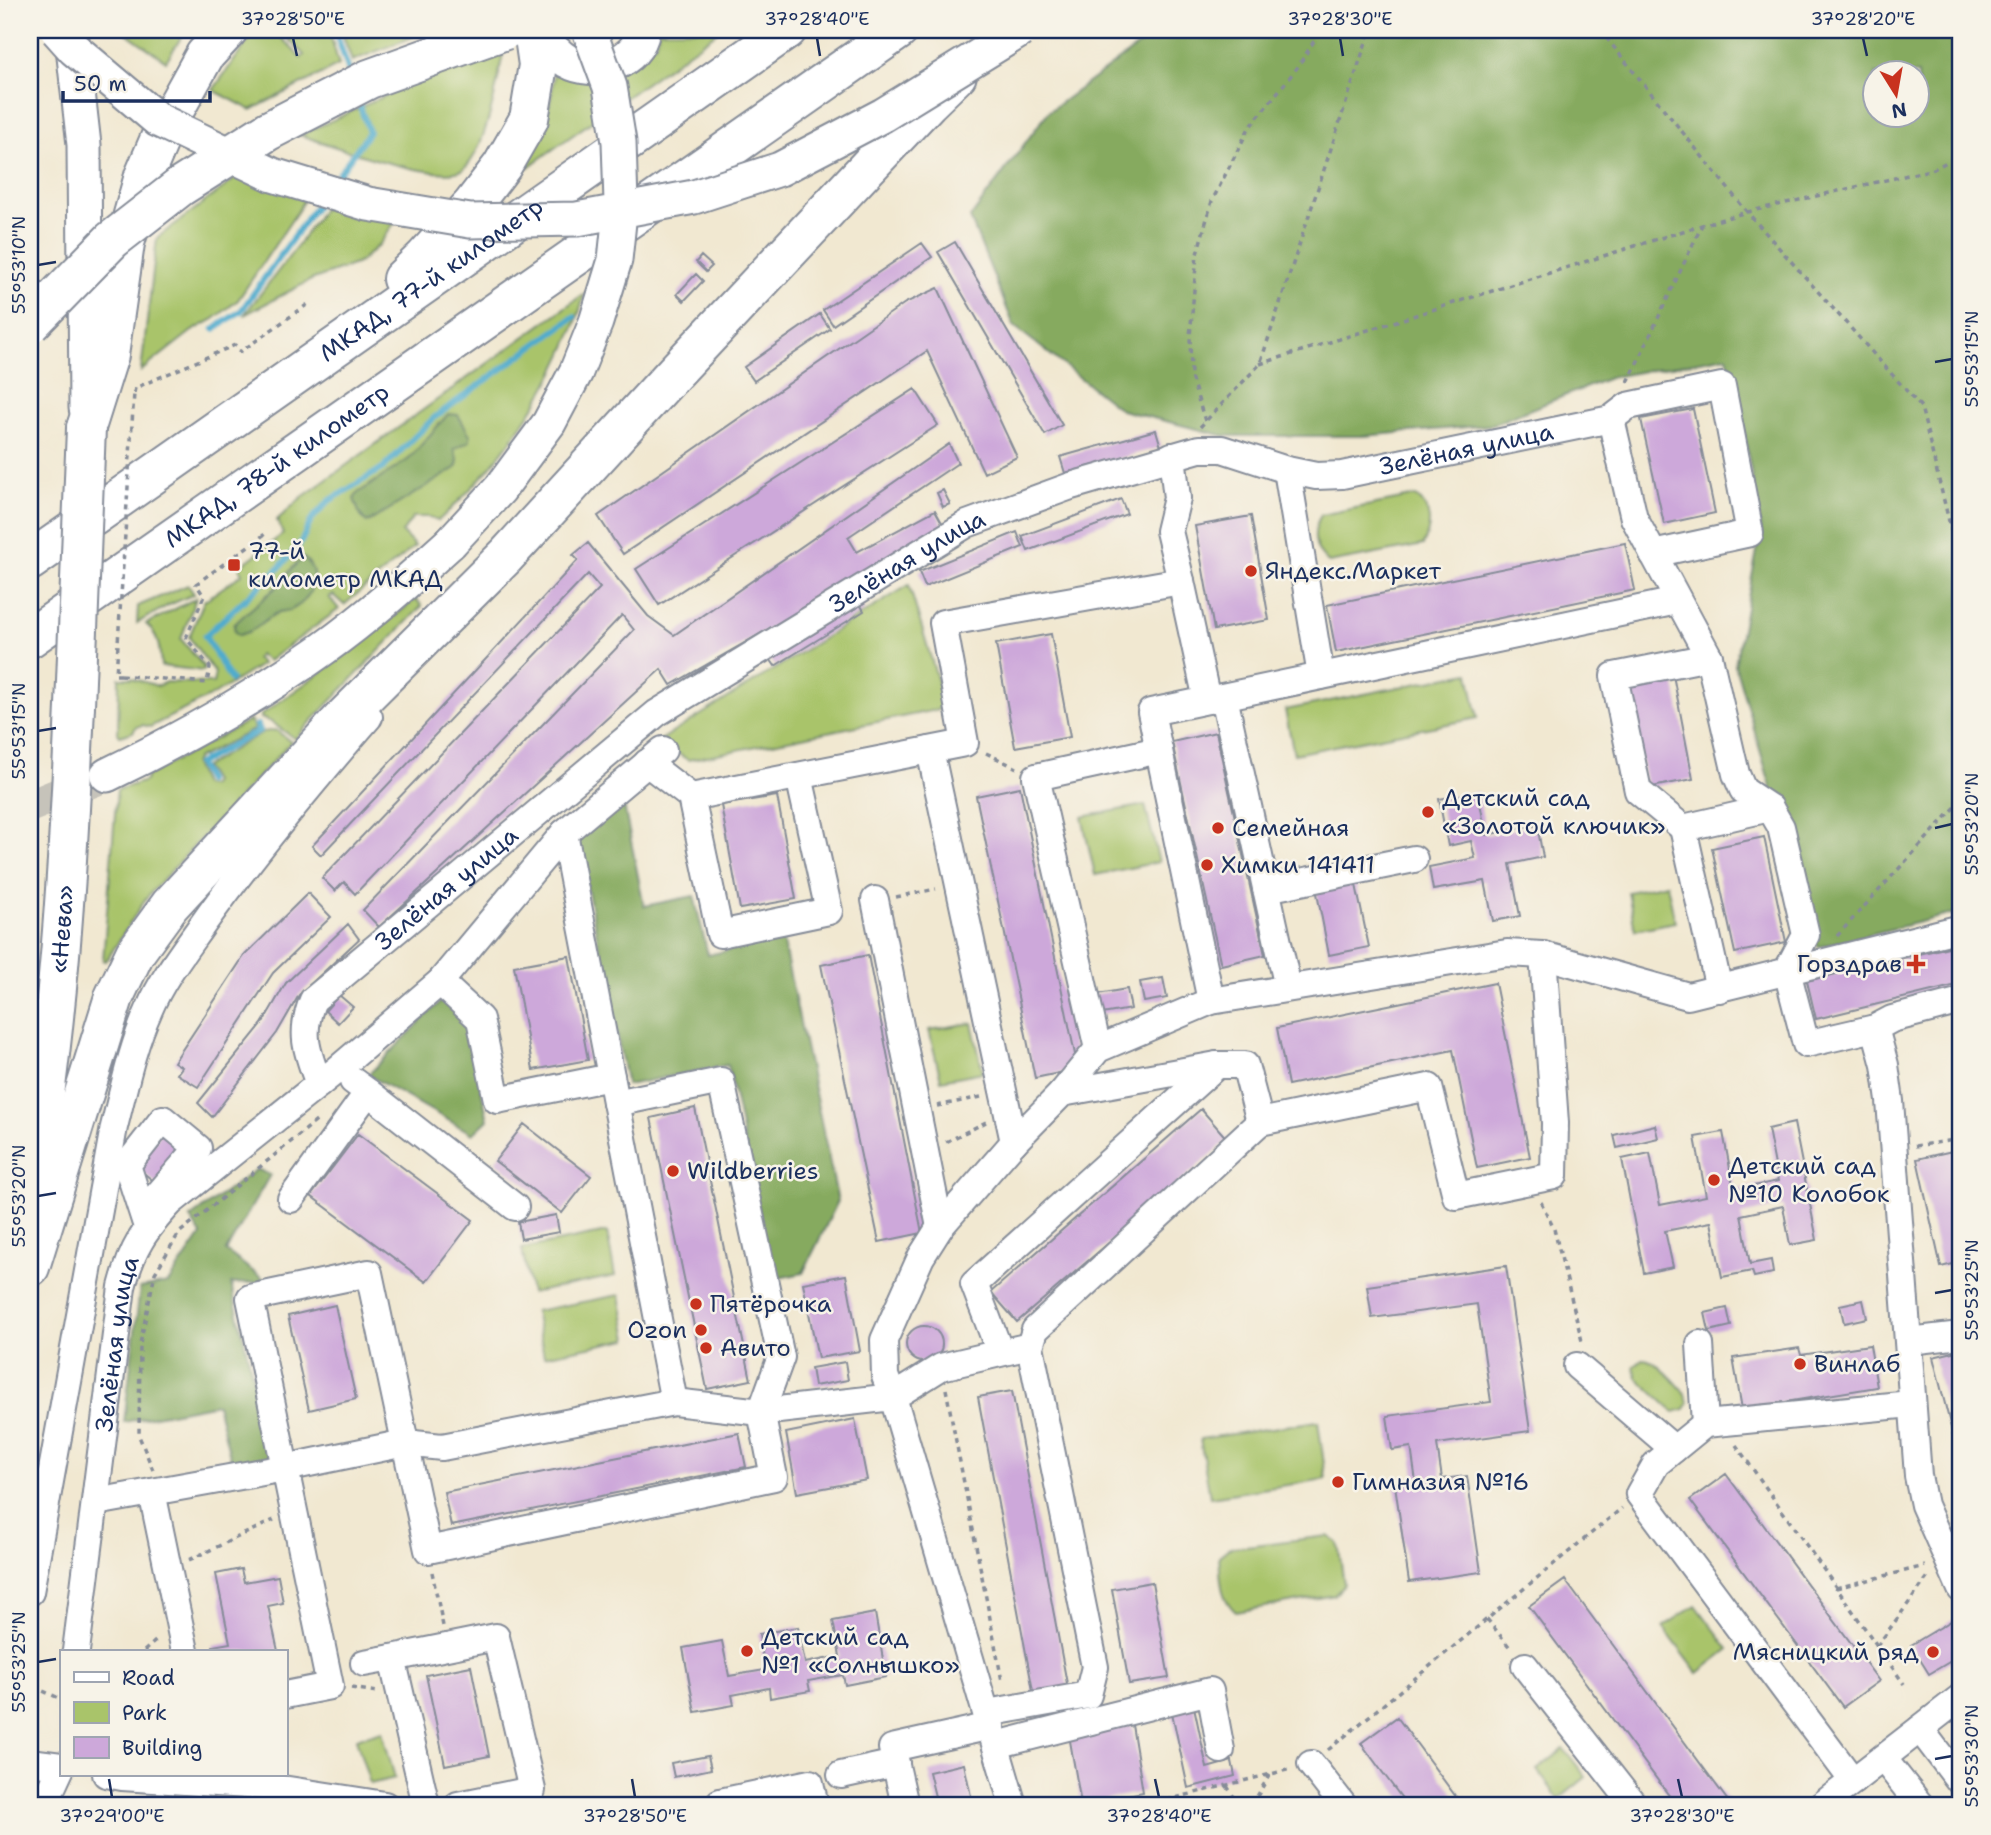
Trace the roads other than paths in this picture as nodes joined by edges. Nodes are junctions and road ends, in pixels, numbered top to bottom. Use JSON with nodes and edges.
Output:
{"nodes":[{"id":1,"x":57,"y":30,"type":"edge"},
{"id":2,"x":71,"y":30,"type":"edge"},
{"id":3,"x":505,"y":30,"type":"edge"},
{"id":4,"x":535,"y":30,"type":"edge"},
{"id":5,"x":589,"y":30,"type":"edge"},
{"id":6,"x":642,"y":30,"type":"edge"},
{"id":7,"x":787,"y":30,"type":"edge"},
{"id":8,"x":899,"y":30,"type":"edge"},
{"id":9,"x":1004,"y":30,"type":"edge"},
{"id":10,"x":1021,"y":30,"type":"edge"},
{"id":11,"x":217,"y":38,"type":"edge"},
{"id":12,"x":30,"y":324,"type":"edge"},
{"id":13,"x":297,"y":375,"type":"junction"},
{"id":14,"x":1611,"y":418,"type":"junction"},
{"id":15,"x":86,"y":428,"type":"junction"},
{"id":16,"x":1172,"y":456,"type":"junction"},
{"id":17,"x":1287,"y":470,"type":"junction"},
{"id":18,"x":1653,"y":554,"type":"junction"},
{"id":19,"x":506,"y":555,"type":"junction"},
{"id":20,"x":30,"y":561,"type":"edge"},
{"id":21,"x":1181,"y":580,"type":"junction"},
{"id":22,"x":1678,"y":601,"type":"junction"},
{"id":23,"x":30,"y":638,"type":"edge"},
{"id":24,"x":1709,"y":657,"type":"junction"},
{"id":25,"x":1321,"y":676,"type":"junction"},
{"id":26,"x":1215,"y":699,"type":"junction"},
{"id":27,"x":930,"y":750,"type":"junction"},
{"id":28,"x":1159,"y":750,"type":"junction"},
{"id":29,"x":107,"y":775,"type":"tunnel mouth"},
{"id":30,"x":799,"y":776,"type":"junction"},
{"id":31,"x":691,"y":797,"type":"junction"},
{"id":32,"x":1770,"y":808,"type":"junction"},
{"id":33,"x":1683,"y":828,"type":"junction"},
{"id":34,"x":564,"y":833,"type":"junction"},
{"id":35,"x":1414,"y":859,"type":"dead end"},
{"id":36,"x":1266,"y":890,"type":"junction"},
{"id":37,"x":875,"y":900,"type":"dead end"},
{"id":38,"x":1961,"y":928,"type":"edge"},
{"id":39,"x":1543,"y":955,"type":"junction"},
{"id":40,"x":1798,"y":968,"type":"junction"},
{"id":41,"x":440,"y":982,"type":"junction"},
{"id":42,"x":1289,"y":988,"type":"junction"},
{"id":43,"x":1719,"y":989,"type":"junction"},
{"id":44,"x":1211,"y":1001,"type":"junction"},
{"id":45,"x":1961,"y":1001,"type":"edge"},
{"id":46,"x":1875,"y":1028,"type":"junction"},
{"id":47,"x":1098,"y":1049,"type":"junction"},
{"id":48,"x":1217,"y":1065,"type":"junction"},
{"id":49,"x":329,"y":1077,"type":"junction"},
{"id":50,"x":614,"y":1090,"type":"junction"},
{"id":51,"x":368,"y":1092,"type":"junction"},
{"id":52,"x":1062,"y":1093,"type":"junction"},
{"id":53,"x":1009,"y":1117,"type":"junction"},
{"id":54,"x":1260,"y":1122,"type":"junction"},
{"id":55,"x":30,"y":1193,"type":"edge"},
{"id":56,"x":291,"y":1199,"type":"dead end"},
{"id":57,"x":514,"y":1207,"type":"dead end"},
{"id":58,"x":940,"y":1227,"type":"junction"},
{"id":59,"x":30,"y":1267,"type":"edge"},
{"id":60,"x":1961,"y":1335,"type":"edge"},
{"id":61,"x":1909,"y":1341,"type":"junction"},
{"id":62,"x":1700,"y":1345,"type":"dead end"},
{"id":63,"x":1030,"y":1346,"type":"junction"},
{"id":64,"x":1000,"y":1352,"type":"junction"},
{"id":65,"x":1581,"y":1369,"type":"road end"},
{"id":66,"x":893,"y":1397,"type":"junction"},
{"id":67,"x":674,"y":1402,"type":"junction"},
{"id":68,"x":1911,"y":1404,"type":"junction"},
{"id":69,"x":761,"y":1412,"type":"junction"},
{"id":70,"x":1713,"y":1424,"type":"junction"},
{"id":71,"x":405,"y":1443,"type":"junction"},
{"id":72,"x":1674,"y":1449,"type":"junction"},
{"id":73,"x":285,"y":1468,"type":"junction"},
{"id":74,"x":157,"y":1491,"type":"junction"},
{"id":75,"x":96,"y":1502,"type":"junction"},
{"id":76,"x":1961,"y":1589,"type":"edge"},
{"id":77,"x":30,"y":1592,"type":"edge"},
{"id":78,"x":76,"y":1650,"type":"edge"},
{"id":79,"x":185,"y":1650,"type":"edge"},
{"id":80,"x":392,"y":1658,"type":"junction"},
{"id":81,"x":365,"y":1663,"type":"dead end"},
{"id":82,"x":1525,"y":1666,"type":"road end"},
{"id":83,"x":287,"y":1695,"type":"edge"},
{"id":84,"x":1961,"y":1697,"type":"edge"},
{"id":85,"x":996,"y":1724,"type":"junction"},
{"id":86,"x":1920,"y":1729,"type":"junction"},
{"id":87,"x":1221,"y":1750,"type":"dead end"},
{"id":88,"x":1883,"y":1758,"type":"junction"},
{"id":89,"x":30,"y":1762,"type":"edge"},
{"id":90,"x":896,"y":1763,"type":"junction"},
{"id":91,"x":1311,"y":1764,"type":"road end"},
{"id":92,"x":60,"y":1767,"type":"edge"},
{"id":93,"x":60,"y":1769,"type":"edge"},
{"id":94,"x":841,"y":1775,"type":"dead end"},
{"id":95,"x":63,"y":1776,"type":"edge"},
{"id":96,"x":117,"y":1776,"type":"edge"},
{"id":97,"x":1853,"y":1781,"type":"junction"},
{"id":98,"x":1961,"y":1783,"type":"edge"},
{"id":99,"x":267,"y":1796,"type":"edge"},
{"id":100,"x":44,"y":1805,"type":"edge"},
{"id":101,"x":66,"y":1805,"type":"edge"},
{"id":102,"x":385,"y":1805,"type":"edge"},
{"id":103,"x":426,"y":1805,"type":"edge"},
{"id":104,"x":458,"y":1805,"type":"edge"},
{"id":105,"x":721,"y":1805,"type":"edge"},
{"id":106,"x":815,"y":1805,"type":"edge"},
{"id":107,"x":905,"y":1805,"type":"edge"},
{"id":108,"x":1013,"y":1805,"type":"edge"},
{"id":109,"x":1343,"y":1805,"type":"edge"},
{"id":110,"x":1634,"y":1805,"type":"edge"},
{"id":111,"x":1822,"y":1805,"type":"edge"},
{"id":112,"x":1920,"y":1805,"type":"edge"}],
"edges":[{"from":1,"to":10,"type":"main road","bridge":true},
{"from":2,"to":15,"type":"main road"},
{"from":3,"to":12,"type":"highway","bridge":true},
{"from":4,"to":6,"type":"main road"},
{"from":4,"to":13,"type":"highway"},
{"from":5,"to":29,"type":"main road","bridge":true},
{"from":7,"to":13,"type":"highway","name":"МКАД, 77-й километр"},
{"from":8,"to":23,"type":"highway","name":"МКАД, 78-й километр"},
{"from":9,"to":19,"type":"highway"},
{"from":11,"to":15,"type":"highway","name":"«Нева»"},
{"from":13,"to":20,"type":"highway","name":"МКАД, 77-й километр"},
{"from":14,"to":17,"type":"street","name":"Зелёная улица"},
{"from":14,"to":18,"type":"street"},
{"from":14,"to":18,"type":"street","name":"Зелёная улица"},
{"from":15,"to":55,"type":"highway","name":"«Нева»","bridge":true},
{"from":16,"to":17,"type":"street","name":"Зелёная улица"},
{"from":16,"to":21,"type":"street"},
{"from":16,"to":49,"type":"street","name":"Зелёная улица"},
{"from":17,"to":25,"type":"street"},
{"from":18,"to":22,"type":"street"},
{"from":19,"to":59,"type":"highway"},
{"from":19,"to":77,"type":"street"},
{"from":21,"to":26,"type":"street"},
{"from":21,"to":27,"type":"street"},
{"from":22,"to":24,"type":"street"},
{"from":22,"to":25,"type":"street"},
{"from":24,"to":32,"type":"street"},
{"from":24,"to":33,"type":"street"},
{"from":25,"to":26,"type":"street"},
{"from":26,"to":28,"type":"street"},
{"from":26,"to":36,"type":"street"},
{"from":27,"to":30,"type":"street"},
{"from":27,"to":53,"type":"street"},
{"from":28,"to":44,"type":"street"},
{"from":28,"to":47,"type":"street"},
{"from":30,"to":31,"type":"street"},
{"from":30,"to":31,"type":"street"},
{"from":31,"to":34,"type":"street"},
{"from":32,"to":33,"type":"street"},
{"from":32,"to":40,"type":"street"},
{"from":33,"to":43,"type":"street"},
{"from":34,"to":41,"type":"street"},
{"from":34,"to":50,"type":"street"},
{"from":35,"to":36,"type":"street"},
{"from":36,"to":42,"type":"street"},
{"from":37,"to":58,"type":"street"},
{"from":38,"to":40,"type":"street"},
{"from":39,"to":42,"type":"street"},
{"from":39,"to":43,"type":"street"},
{"from":39,"to":54,"type":"street"},
{"from":40,"to":43,"type":"street"},
{"from":40,"to":46,"type":"street"},
{"from":41,"to":49,"type":"street"},
{"from":41,"to":50,"type":"street"},
{"from":42,"to":44,"type":"street"},
{"from":44,"to":47,"type":"street"},
{"from":45,"to":46,"type":"street"},
{"from":46,"to":61,"type":"street"},
{"from":47,"to":52,"type":"street"},
{"from":48,"to":52,"type":"street"},
{"from":48,"to":54,"type":"street"},
{"from":48,"to":64,"type":"street"},
{"from":49,"to":51,"type":"street"},
{"from":49,"to":75,"type":"street","name":"Зелёная улица"},
{"from":50,"to":67,"type":"street"},
{"from":50,"to":69,"type":"street"},
{"from":51,"to":56,"type":"street"},
{"from":51,"to":57,"type":"street"},
{"from":52,"to":53,"type":"street"},
{"from":53,"to":58,"type":"street"},
{"from":54,"to":63,"type":"street"},
{"from":58,"to":66,"type":"street"},
{"from":60,"to":61,"type":"street"},
{"from":61,"to":68,"type":"street"},
{"from":62,"to":70,"type":"street"},
{"from":63,"to":64,"type":"street"},
{"from":63,"to":85,"type":"street"},
{"from":64,"to":66,"type":"street"},
{"from":65,"to":72,"type":"street"},
{"from":66,"to":69,"type":"street"},
{"from":66,"to":85,"type":"street"},
{"from":67,"to":69,"type":"street"},
{"from":67,"to":71,"type":"street"},
{"from":68,"to":70,"type":"street"},
{"from":68,"to":76,"type":"street"},
{"from":69,"to":71,"type":"street"},
{"from":70,"to":72,"type":"street"},
{"from":71,"to":73,"type":"street"},
{"from":71,"to":73,"type":"street"},
{"from":72,"to":97,"type":"street"},
{"from":73,"to":74,"type":"street"},
{"from":73,"to":83,"type":"street"},
{"from":74,"to":75,"type":"street"},
{"from":74,"to":79,"type":"street"},
{"from":75,"to":78,"type":"street","name":"Зелёная улица"},
{"from":80,"to":81,"type":"street"},
{"from":80,"to":103,"type":"street"},
{"from":80,"to":104,"type":"street"},
{"from":82,"to":110,"type":"street"},
{"from":84,"to":86,"type":"street"},
{"from":85,"to":87,"type":"street"},
{"from":85,"to":90,"type":"street"},
{"from":85,"to":108,"type":"street"},
{"from":86,"to":88,"type":"street"},
{"from":86,"to":98,"type":"street"},
{"from":88,"to":97,"type":"street"},
{"from":88,"to":112,"type":"street"},
{"from":89,"to":92,"type":"street"},
{"from":90,"to":94,"type":"street"},
{"from":90,"to":107,"type":"street"},
{"from":91,"to":109,"type":"street"},
{"from":93,"to":100,"type":"street"},
{"from":95,"to":101,"type":"street"},
{"from":96,"to":99,"type":"street"},
{"from":97,"to":111,"type":"street"},
{"from":99,"to":102,"type":"street"},
{"from":105,"to":106,"type":"street"}]}
